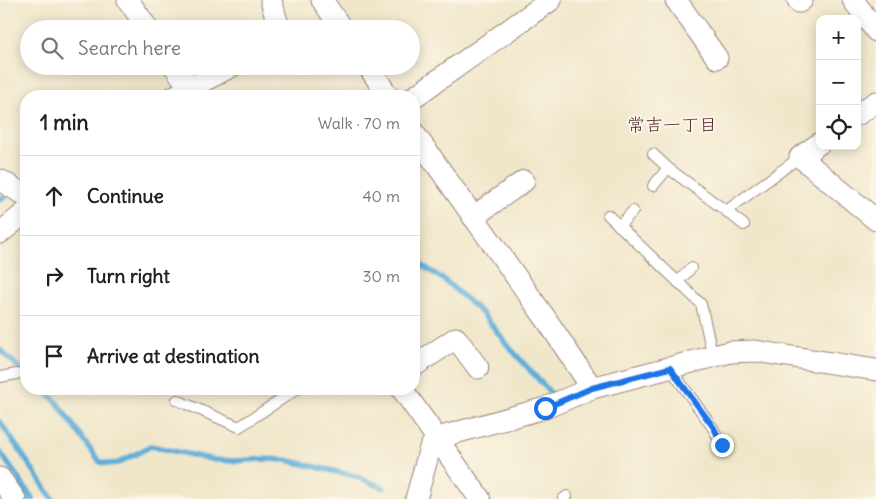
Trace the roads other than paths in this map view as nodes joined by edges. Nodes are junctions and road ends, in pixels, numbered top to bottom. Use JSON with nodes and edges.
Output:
{"nodes":[{"id":1,"x":129,"y":0,"type":"edge"},
{"id":2,"x":271,"y":0,"type":"edge"},
{"id":3,"x":322,"y":0,"type":"edge"},
{"id":4,"x":676,"y":0,"type":"edge"},
{"id":5,"x":798,"y":0,"type":"edge"},
{"id":6,"x":802,"y":0,"type":"edge"},
{"id":7,"x":853,"y":0,"type":"edge"},
{"id":8,"x":543,"y":2,"type":"edge"},
{"id":9,"x":142,"y":20,"type":"edge"},
{"id":10,"x":277,"y":20,"type":"edge"},
{"id":11,"x":336,"y":20,"type":"edge"},
{"id":12,"x":876,"y":31,"type":"edge"},
{"id":13,"x":717,"y":58,"type":"dead end"},
{"id":14,"x":178,"y":75,"type":"edge"},
{"id":15,"x":218,"y":75,"type":"edge"},
{"id":16,"x":374,"y":75,"type":"edge"},
{"id":17,"x":185,"y":90,"type":"edge"},
{"id":18,"x":193,"y":90,"type":"edge"},
{"id":19,"x":384,"y":90,"type":"edge"},
{"id":20,"x":420,"y":93,"type":"edge"},
{"id":21,"x":876,"y":102,"type":"edge"},
{"id":22,"x":861,"y":113,"type":"edge"},
{"id":23,"x":420,"y":142,"type":"edge"},
{"id":24,"x":816,"y":146,"type":"edge"},
{"id":25,"x":653,"y":154,"type":"dead end"},
{"id":26,"x":800,"y":157,"type":"junction"},
{"id":27,"x":668,"y":168,"type":"junction"},
{"id":28,"x":524,"y":181,"type":"dead end"},
{"id":29,"x":652,"y":186,"type":"dead end"},
{"id":30,"x":16,"y":193,"type":"edge"},
{"id":31,"x":633,"y":211,"type":"dead end"},
{"id":32,"x":726,"y":212,"type":"junction"},
{"id":33,"x":874,"y":214,"type":"edge"},
{"id":34,"x":608,"y":215,"type":"dead end"},
{"id":35,"x":473,"y":217,"type":"junction"},
{"id":36,"x":744,"y":225,"type":"dead end"},
{"id":37,"x":619,"y":226,"type":"junction"},
{"id":38,"x":0,"y":233,"type":"edge"},
{"id":39,"x":691,"y":268,"type":"dead end"},
{"id":40,"x":678,"y":282,"type":"junction"},
{"id":41,"x":713,"y":357,"type":"junction"},
{"id":42,"x":420,"y":362,"type":"edge"},
{"id":43,"x":478,"y":368,"type":"dead end"},
{"id":44,"x":670,"y":368,"type":"junction"},
{"id":45,"x":876,"y":370,"type":"edge"},
{"id":46,"x":17,"y":374,"type":"dead end"},
{"id":47,"x":0,"y":377,"type":"edge"},
{"id":48,"x":592,"y":388,"type":"junction"},
{"id":49,"x":288,"y":395,"type":"edge"},
{"id":50,"x":406,"y":395,"type":"edge"},
{"id":51,"x":177,"y":400,"type":"dead end"},
{"id":52,"x":437,"y":438,"type":"junction"},
{"id":53,"x":722,"y":445,"type":"dead end"},
{"id":54,"x":0,"y":478,"type":"edge"},
{"id":55,"x":15,"y":499,"type":"edge"},
{"id":56,"x":416,"y":499,"type":"edge"},
{"id":57,"x":480,"y":499,"type":"edge"}],
"edges":[{"from":1,"to":9,"type":"street"},
{"from":2,"to":10,"type":"street"},
{"from":3,"to":11,"type":"street"},
{"from":4,"to":13,"type":"street"},
{"from":5,"to":6,"type":"street"},
{"from":7,"to":12,"type":"street"},
{"from":8,"to":20,"type":"street"},
{"from":14,"to":17,"type":"street"},
{"from":15,"to":18,"type":"street"},
{"from":16,"to":19,"type":"street"},
{"from":21,"to":22,"type":"street"},
{"from":23,"to":35,"type":"street"},
{"from":24,"to":26,"type":"street"},
{"from":25,"to":27,"type":"lane"},
{"from":26,"to":32,"type":"lane"},
{"from":26,"to":33,"type":"street"},
{"from":27,"to":29,"type":"lane"},
{"from":27,"to":32,"type":"lane"},
{"from":28,"to":35,"type":"street"},
{"from":30,"to":38,"type":"street"},
{"from":31,"to":37,"type":"lane"},
{"from":32,"to":36,"type":"lane"},
{"from":34,"to":37,"type":"lane"},
{"from":35,"to":48,"type":"street"},
{"from":37,"to":40,"type":"lane"},
{"from":39,"to":40,"type":"lane"},
{"from":40,"to":41,"type":"lane"},
{"from":41,"to":44,"type":"street"},
{"from":41,"to":45,"type":"street"},
{"from":42,"to":43,"type":"street"},
{"from":44,"to":48,"type":"street"},
{"from":44,"to":53,"type":"lane"},
{"from":46,"to":47,"type":"lane"},
{"from":48,"to":52,"type":"street"},
{"from":49,"to":51,"type":"lane"},
{"from":50,"to":52,"type":"street"},
{"from":52,"to":56,"type":"street"},
{"from":52,"to":57,"type":"street"},
{"from":54,"to":55,"type":"street"}]}
